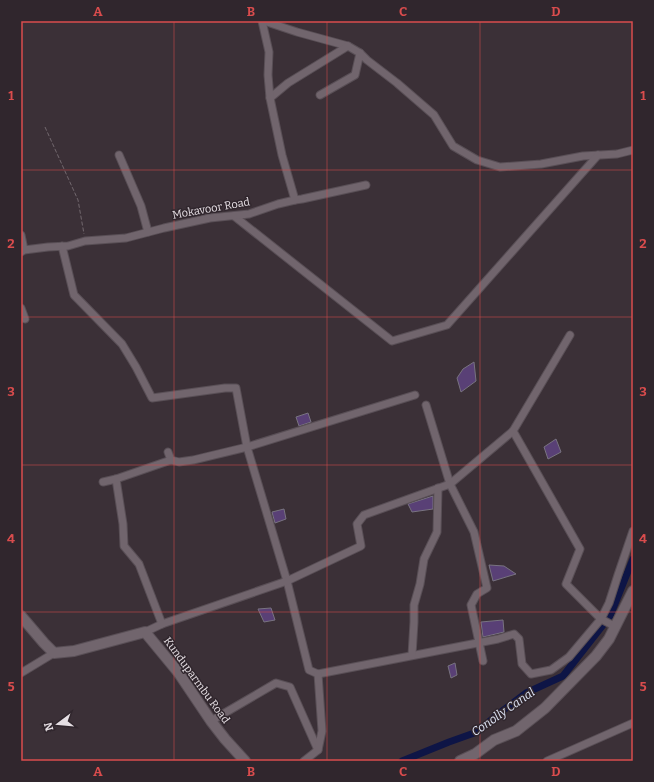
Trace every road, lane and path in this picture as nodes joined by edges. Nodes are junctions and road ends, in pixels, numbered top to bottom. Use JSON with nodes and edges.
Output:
{"nodes":[{"id":1,"x":263,"y":21,"type":"edge"},
{"id":2,"x":348,"y":46,"type":"junction"},
{"id":3,"x":360,"y":53,"type":"junction"},
{"id":4,"x":320,"y":94,"type":"dead end"},
{"id":5,"x":270,"y":98,"type":"junction"},
{"id":6,"x":45,"y":127,"type":"dead end"},
{"id":7,"x":633,"y":150,"type":"edge"},
{"id":8,"x":119,"y":155,"type":"dead end"},
{"id":9,"x":598,"y":155,"type":"junction"},
{"id":10,"x":366,"y":185,"type":"dead end"},
{"id":11,"x":295,"y":200,"type":"junction"},
{"id":12,"x":234,"y":216,"type":"junction"},
{"id":13,"x":148,"y":232,"type":"junction"},
{"id":14,"x":21,"y":235,"type":"edge"},
{"id":15,"x":85,"y":240,"type":"junction"},
{"id":16,"x":62,"y":246,"type":"junction"},
{"id":17,"x":23,"y":251,"type":"edge"},
{"id":18,"x":21,"y":308,"type":"edge"},
{"id":19,"x":25,"y":320,"type":"dead end"},
{"id":20,"x":570,"y":335,"type":"dead end"},
{"id":21,"x":415,"y":395,"type":"dead end"},
{"id":22,"x":426,"y":405,"type":"dead end"},
{"id":23,"x":513,"y":431,"type":"junction"},
{"id":24,"x":247,"y":447,"type":"junction"},
{"id":25,"x":168,"y":452,"type":"dead end"},
{"id":26,"x":171,"y":460,"type":"junction"},
{"id":27,"x":116,"y":480,"type":"junction"},
{"id":28,"x":103,"y":482,"type":"dead end"},
{"id":29,"x":450,"y":484,"type":"junction"},
{"id":30,"x":438,"y":488,"type":"junction"},
{"id":31,"x":633,"y":531,"type":"edge"},
{"id":32,"x":286,"y":581,"type":"junction"},
{"id":33,"x":633,"y":591,"type":"edge"},
{"id":34,"x":21,"y":616,"type":"edge"},
{"id":35,"x":601,"y":619,"type":"junction"},
{"id":36,"x":162,"y":624,"type":"junction"},
{"id":37,"x":616,"y":627,"type":"junction"},
{"id":38,"x":145,"y":632,"type":"junction"},
{"id":39,"x":479,"y":642,"type":"junction"},
{"id":40,"x":54,"y":653,"type":"junction"},
{"id":41,"x":412,"y":655,"type":"junction"},
{"id":42,"x":483,"y":661,"type":"dead end"},
{"id":43,"x":21,"y":673,"type":"edge"},
{"id":44,"x":318,"y":674,"type":"junction"},
{"id":45,"x":211,"y":721,"type":"junction"},
{"id":46,"x":633,"y":723,"type":"edge"},
{"id":47,"x":318,"y":750,"type":"junction"},
{"id":48,"x":245,"y":761,"type":"edge"},
{"id":49,"x":304,"y":761,"type":"edge"},
{"id":50,"x":460,"y":761,"type":"edge"},
{"id":51,"x":547,"y":761,"type":"edge"}],
"edges":[{"from":1,"to":2,"type":"street"},
{"from":1,"to":5,"type":"street"},
{"from":2,"to":3,"type":"street"},
{"from":2,"to":5,"type":"street"},
{"from":3,"to":4,"type":"street"},
{"from":3,"to":9,"type":"street"},
{"from":5,"to":11,"type":"street"},
{"from":6,"to":15,"type":"path"},
{"from":7,"to":9,"type":"street"},
{"from":8,"to":13,"type":"street"},
{"from":9,"to":12,"type":"street"},
{"from":10,"to":11,"type":"street","name":"Mokavoor Road"},
{"from":11,"to":12,"type":"street","name":"Mokavoor Road"},
{"from":12,"to":13,"type":"street","name":"Mokavoor Road"},
{"from":13,"to":15,"type":"street","name":"Mokavoor Road"},
{"from":14,"to":17,"type":"street"},
{"from":15,"to":16,"type":"street","name":"Mokavoor Road"},
{"from":16,"to":17,"type":"street","name":"Mokavoor Road"},
{"from":16,"to":24,"type":"street"},
{"from":18,"to":19,"type":"street"},
{"from":20,"to":23,"type":"street"},
{"from":21,"to":24,"type":"street"},
{"from":22,"to":29,"type":"street"},
{"from":23,"to":29,"type":"street"},
{"from":23,"to":35,"type":"street"},
{"from":24,"to":26,"type":"street"},
{"from":24,"to":32,"type":"street"},
{"from":25,"to":26,"type":"street"},
{"from":26,"to":27,"type":"street"},
{"from":27,"to":28,"type":"street"},
{"from":27,"to":36,"type":"street"},
{"from":29,"to":30,"type":"street"},
{"from":29,"to":39,"type":"street"},
{"from":30,"to":32,"type":"street"},
{"from":30,"to":41,"type":"street"},
{"from":31,"to":35,"type":"street"},
{"from":32,"to":36,"type":"street"},
{"from":32,"to":44,"type":"street"},
{"from":33,"to":37,"type":"main road"},
{"from":34,"to":40,"type":"main road"},
{"from":35,"to":37,"type":"street"},
{"from":35,"to":39,"type":"street"},
{"from":36,"to":38,"type":"street"},
{"from":37,"to":50,"type":"main road"},
{"from":38,"to":40,"type":"main road"},
{"from":38,"to":45,"type":"main road","name":"Kunduparmbu Road"},
{"from":39,"to":41,"type":"street"},
{"from":39,"to":42,"type":"street"},
{"from":40,"to":43,"type":"street"},
{"from":41,"to":44,"type":"street"},
{"from":44,"to":47,"type":"street"},
{"from":45,"to":47,"type":"street"},
{"from":45,"to":48,"type":"main road","name":"Kunduparmbu Road"},
{"from":46,"to":51,"type":"street"},
{"from":47,"to":49,"type":"street"}]}
